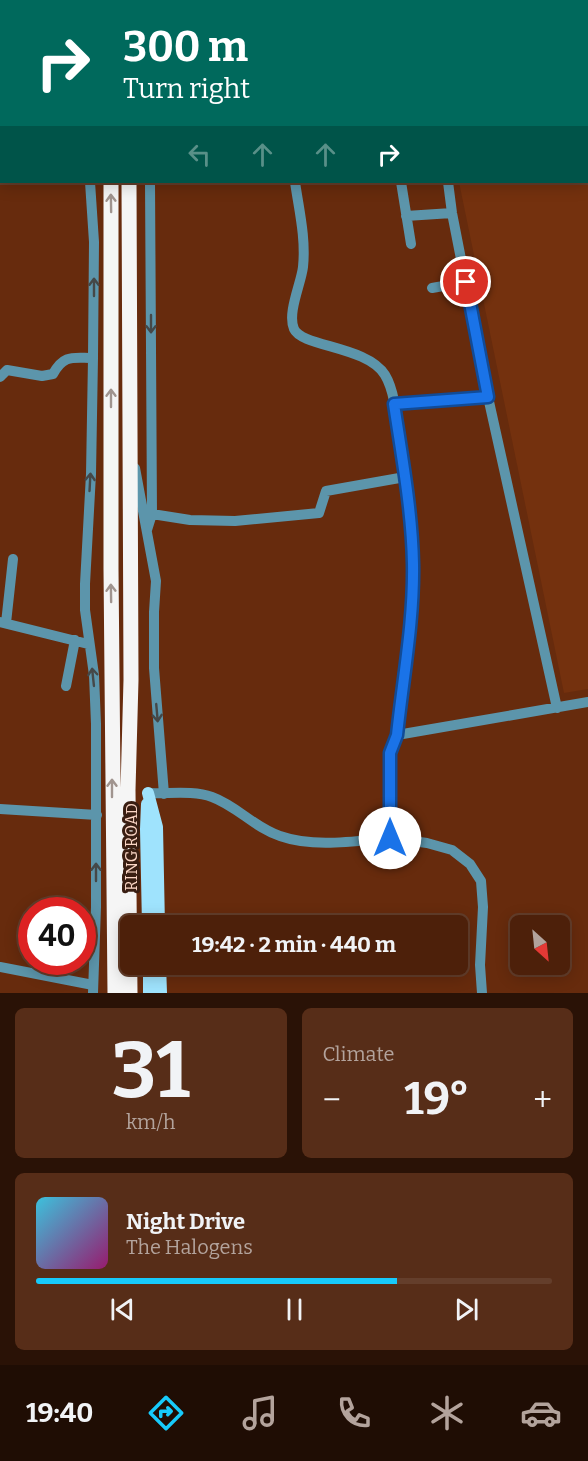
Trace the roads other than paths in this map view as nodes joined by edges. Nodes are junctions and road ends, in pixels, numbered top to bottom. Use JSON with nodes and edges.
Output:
{"nodes":[{"id":1,"x":90,"y":183,"type":"edge"},
{"id":2,"x":111,"y":183,"type":"edge"},
{"id":3,"x":129,"y":183,"type":"edge"},
{"id":4,"x":150,"y":183,"type":"edge"},
{"id":5,"x":295,"y":183,"type":"edge"},
{"id":6,"x":401,"y":183,"type":"edge"},
{"id":7,"x":448,"y":183,"type":"edge"},
{"id":8,"x":452,"y":213,"type":"junction"},
{"id":9,"x":406,"y":216,"type":"junction"},
{"id":10,"x":411,"y":244,"type":"dead end"},
{"id":11,"x":466,"y":282,"type":"junction"},
{"id":12,"x":432,"y":288,"type":"dead end"},
{"id":13,"x":93,"y":358,"type":"junction"},
{"id":14,"x":0,"y":377,"type":"edge"},
{"id":15,"x":488,"y":397,"type":"junction"},
{"id":16,"x":394,"y":404,"type":"junction"},
{"id":17,"x":130,"y":447,"type":"junction"},
{"id":18,"x":405,"y":477,"type":"junction"},
{"id":19,"x":152,"y":514,"type":"junction"},
{"id":20,"x":147,"y":530,"type":"junction"},
{"id":21,"x":13,"y":559,"type":"dead end"},
{"id":22,"x":3,"y":622,"type":"edge"},
{"id":23,"x":75,"y":640,"type":"junction"},
{"id":24,"x":88,"y":644,"type":"junction"},
{"id":25,"x":66,"y":686,"type":"dead end"},
{"id":26,"x":588,"y":702,"type":"edge"},
{"id":27,"x":557,"y":708,"type":"junction"},
{"id":28,"x":397,"y":735,"type":"junction"},
{"id":29,"x":128,"y":790,"type":"junction"},
{"id":30,"x":148,"y":793,"type":"junction"},
{"id":31,"x":164,"y":794,"type":"junction"},
{"id":32,"x":0,"y":809,"type":"edge"},
{"id":33,"x":97,"y":815,"type":"junction"},
{"id":34,"x":390,"y":838,"type":"junction"},
{"id":35,"x":148,"y":915,"type":"edge"},
{"id":36,"x":159,"y":915,"type":"edge"},
{"id":37,"x":0,"y":967,"type":"edge"},
{"id":38,"x":148,"y":975,"type":"edge"},
{"id":39,"x":160,"y":975,"type":"edge"},
{"id":40,"x":93,"y":989,"type":"edge"},
{"id":41,"x":115,"y":993,"type":"edge"},
{"id":42,"x":130,"y":993,"type":"edge"},
{"id":43,"x":149,"y":993,"type":"edge"},
{"id":44,"x":160,"y":993,"type":"edge"},
{"id":45,"x":483,"y":993,"type":"edge"}],
"edges":[{"from":13,"to":1,"type":"street","one_way":true},
{"from":41,"to":2,"type":"highway","one_way":true},
{"from":3,"to":17,"type":"highway"},
{"from":4,"to":19,"type":"street","one_way":true},
{"from":5,"to":16,"type":"street"},
{"from":6,"to":9,"type":"street"},
{"from":7,"to":8,"type":"street"},
{"from":8,"to":9,"type":"street"},
{"from":8,"to":11,"type":"street"},
{"from":9,"to":10,"type":"street"},
{"from":11,"to":12,"type":"street"},
{"from":11,"to":15,"type":"street"},
{"from":13,"to":14,"type":"street"},
{"from":24,"to":13,"type":"street","one_way":true},
{"from":15,"to":16,"type":"street"},
{"from":15,"to":27,"type":"street"},
{"from":16,"to":18,"type":"street"},
{"from":17,"to":20,"type":"street"},
{"from":17,"to":29,"type":"highway"},
{"from":18,"to":19,"type":"street"},
{"from":18,"to":28,"type":"street"},
{"from":19,"to":20,"type":"street"},
{"from":20,"to":31,"type":"street","one_way":true},
{"from":21,"to":22,"type":"street"},
{"from":22,"to":23,"type":"street"},
{"from":23,"to":24,"type":"street"},
{"from":23,"to":25,"type":"street"},
{"from":33,"to":24,"type":"street","one_way":true},
{"from":26,"to":27,"type":"street"},
{"from":27,"to":28,"type":"street"},
{"from":28,"to":34,"type":"street"},
{"from":29,"to":30,"type":"main road"},
{"from":29,"to":42,"type":"highway"},
{"from":30,"to":31,"type":"street"},
{"from":30,"to":35,"type":"main road","name":"RING ROAD"},
{"from":30,"to":36,"type":"main road","name":"RING ROAD"},
{"from":31,"to":34,"type":"street"},
{"from":32,"to":33,"type":"street"},
{"from":40,"to":33,"type":"street","one_way":true},
{"from":34,"to":45,"type":"street"},
{"from":37,"to":40,"type":"street"},
{"from":38,"to":43,"type":"main road"},
{"from":39,"to":44,"type":"main road"}]}
